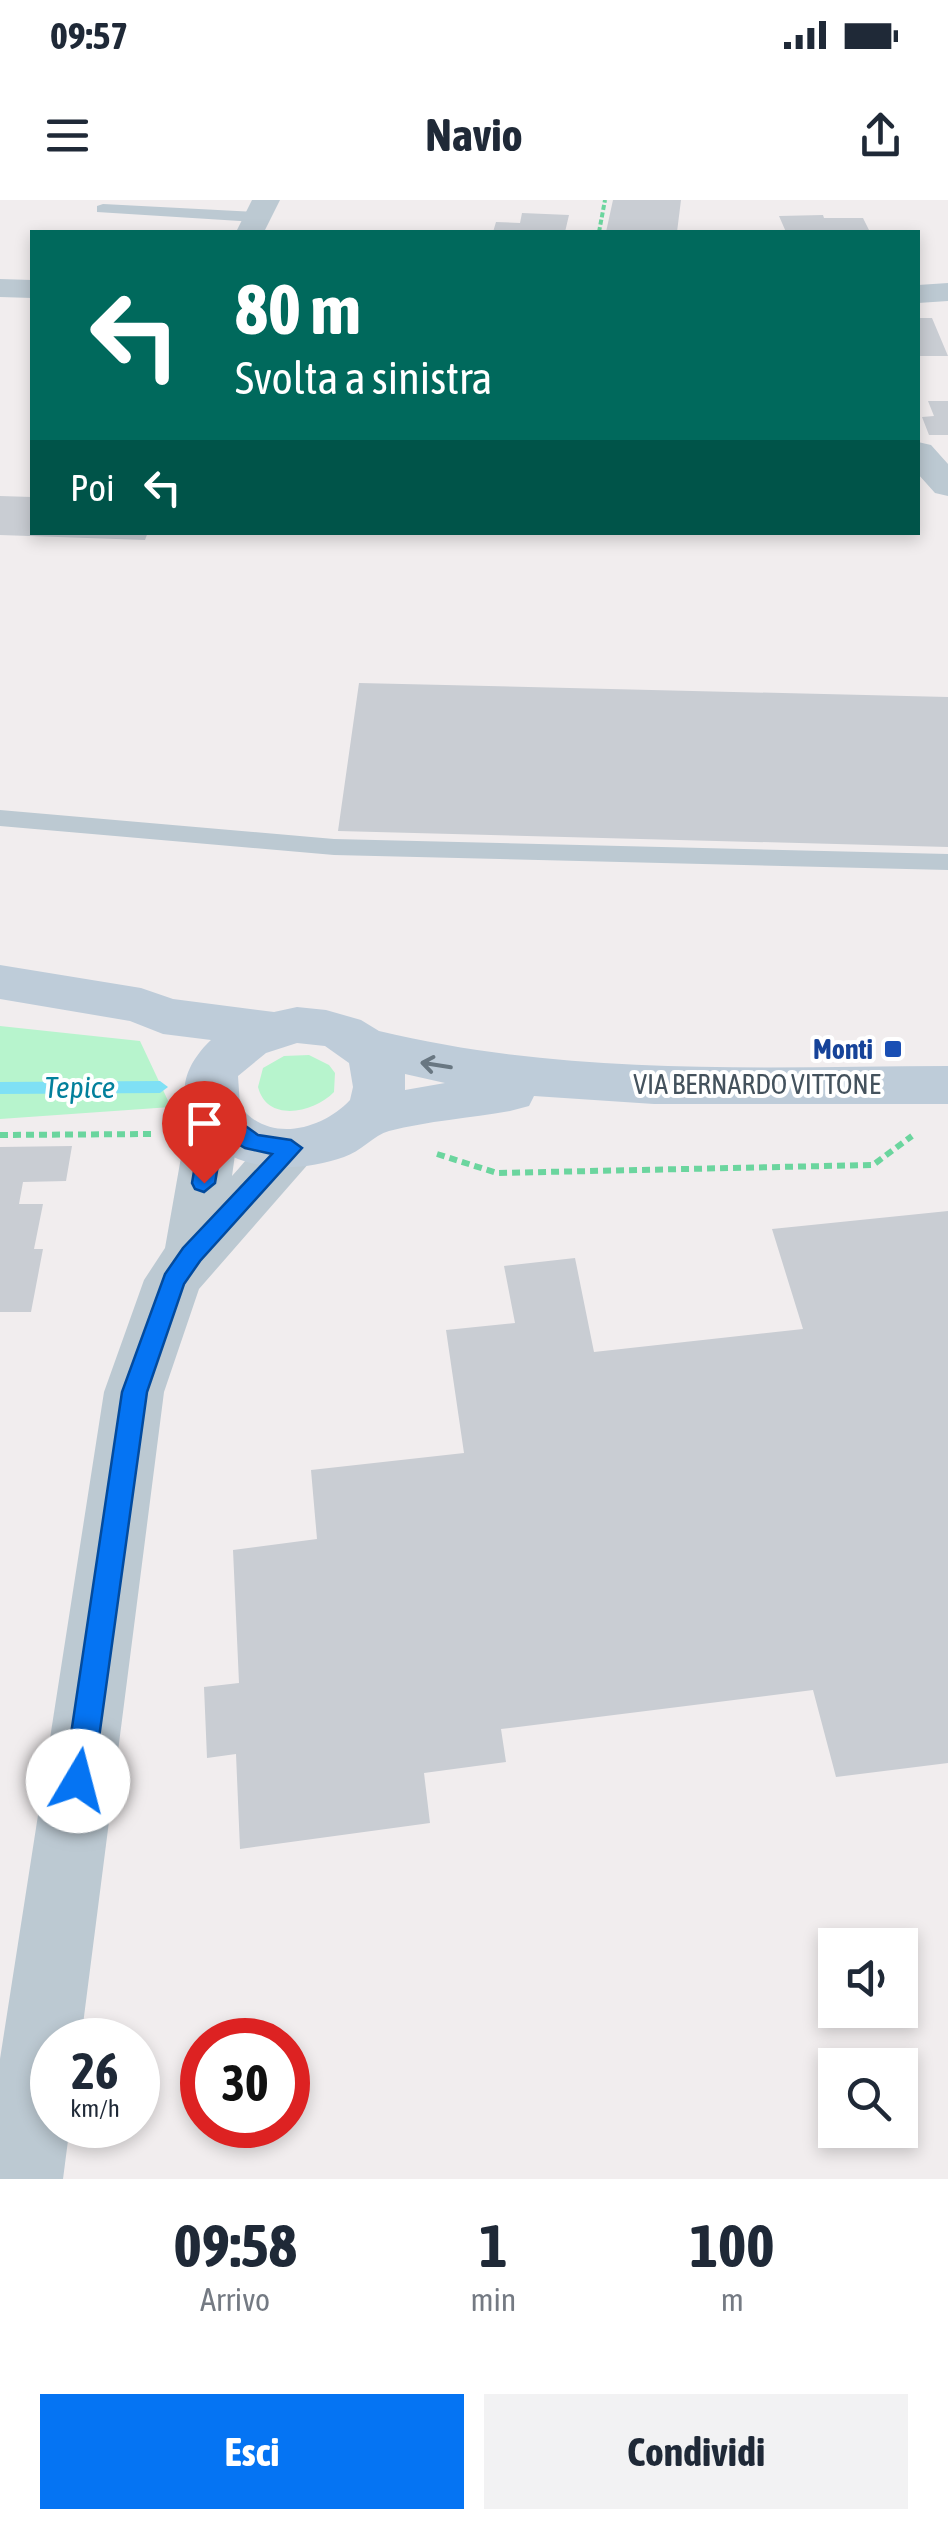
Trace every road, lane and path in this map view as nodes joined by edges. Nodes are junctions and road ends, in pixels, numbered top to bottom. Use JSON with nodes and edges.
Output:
{"nodes":[{"id":1,"x":605,"y":200,"type":"edge"},
{"id":2,"x":103,"y":209,"type":"dead end"},
{"id":3,"x":258,"y":216,"type":"edge"},
{"id":4,"x":599,"y":230,"type":"edge"},
{"id":5,"x":0,"y":288,"type":"edge"},
{"id":6,"x":30,"y":289,"type":"edge"},
{"id":7,"x":948,"y":292,"type":"edge"},
{"id":8,"x":920,"y":294,"type":"edge"},
{"id":9,"x":920,"y":455,"type":"edge"},
{"id":10,"x":948,"y":485,"type":"edge"},
{"id":11,"x":0,"y":818,"type":"edge"},
{"id":12,"x":948,"y":862,"type":"edge"},
{"id":13,"x":0,"y":982,"type":"edge"},
{"id":14,"x":163,"y":1016,"type":"junction"},
{"id":15,"x":271,"y":1028,"type":"junction"},
{"id":16,"x":364,"y":1046,"type":"junction"},
{"id":17,"x":567,"y":1082,"type":"junction"},
{"id":18,"x":948,"y":1085,"type":"edge"},
{"id":19,"x":201,"y":1106,"type":"junction"},
{"id":20,"x":363,"y":1122,"type":"junction"},
{"id":21,"x":0,"y":1135,"type":"edge"},
{"id":22,"x":928,"y":1136,"type":"dead end"},
{"id":23,"x":291,"y":1148,"type":"junction"},
{"id":24,"x":192,"y":1254,"type":"junction"},
{"id":25,"x":22,"y":2179,"type":"edge"}],
"edges":[{"from":1,"to":4,"type":"path"},
{"from":2,"to":3,"type":"lane"},
{"from":5,"to":6,"type":"street"},
{"from":7,"to":8,"type":"street"},
{"from":9,"to":10,"type":"street"},
{"from":11,"to":12,"type":"lane"},
{"from":13,"to":14,"type":"street"},
{"from":14,"to":15,"type":"street"},
{"from":14,"to":19,"type":"street"},
{"from":15,"to":16,"type":"street"},
{"from":15,"to":19,"type":"street"},
{"from":17,"to":16,"type":"street","name":"VIA BERNARDO VITTONE","one_way":true},
{"from":16,"to":20,"type":"street"},
{"from":17,"to":18,"type":"street","name":"VIA BERNARDO VITTONE"},
{"from":17,"to":20,"type":"street","name":"VIA BERNARDO VITTONE"},
{"from":19,"to":21,"type":"path"},
{"from":19,"to":23,"type":"street"},
{"from":19,"to":24,"type":"street"},
{"from":20,"to":22,"type":"path"},
{"from":20,"to":23,"type":"street"},
{"from":23,"to":24,"type":"street"},
{"from":24,"to":25,"type":"street"}]}
